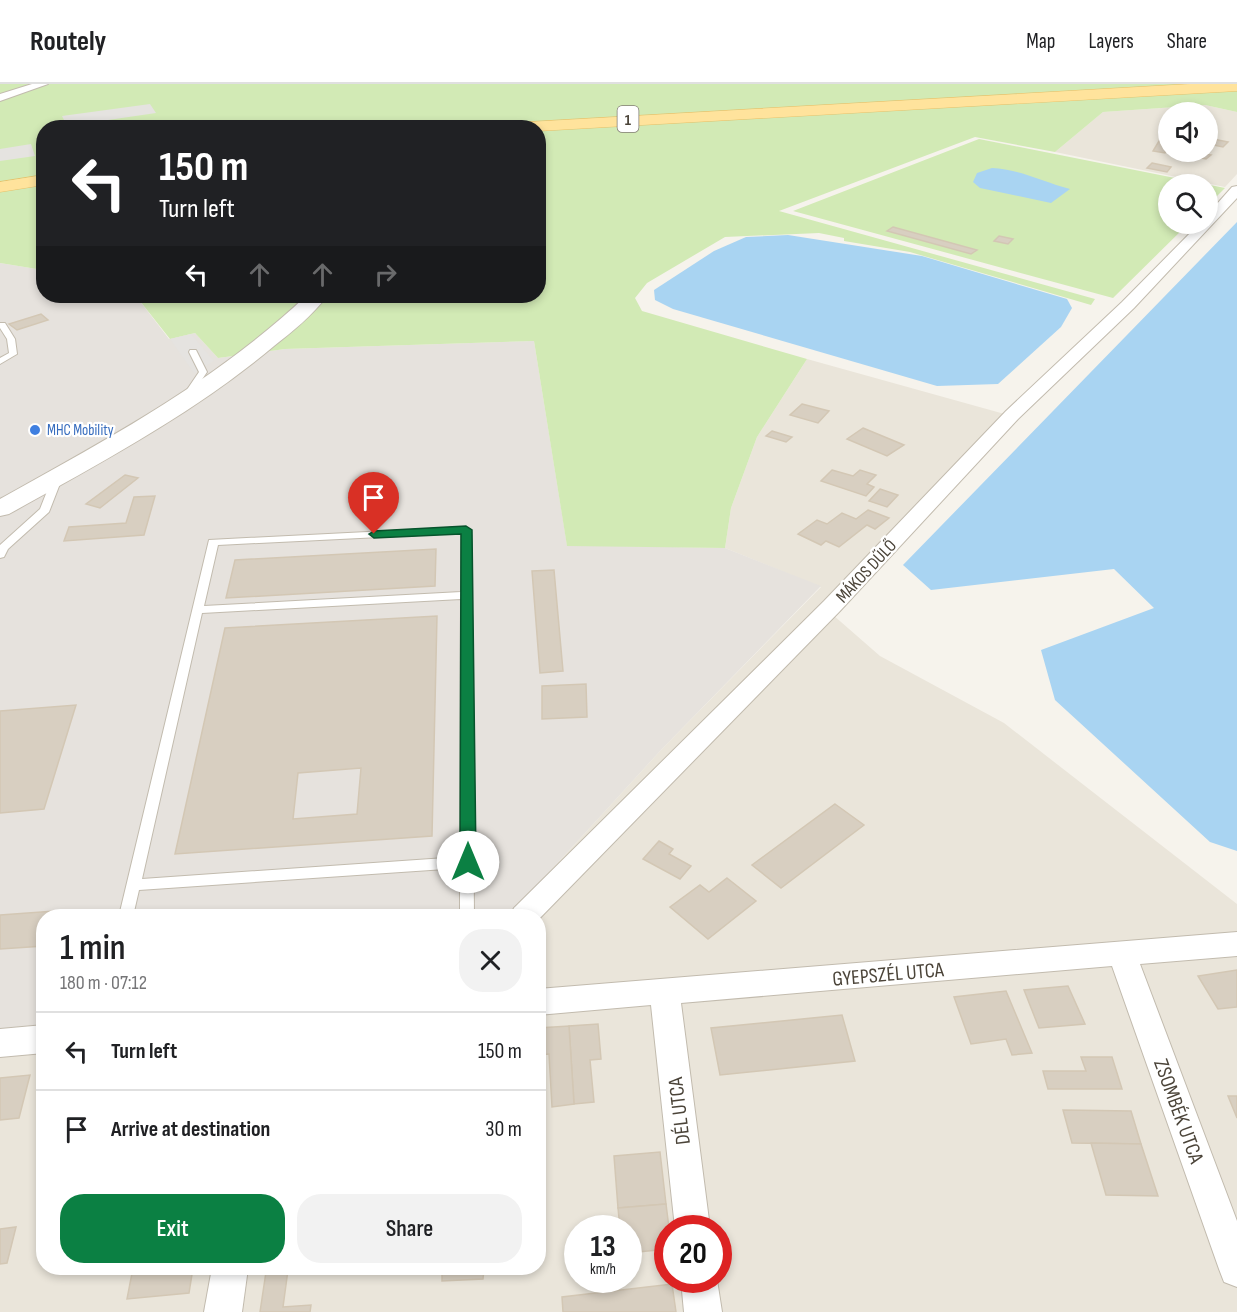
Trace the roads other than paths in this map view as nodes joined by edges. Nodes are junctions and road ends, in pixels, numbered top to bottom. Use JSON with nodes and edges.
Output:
{"nodes":[{"id":1,"x":43,"y":84,"type":"edge"},
{"id":2,"x":24,"y":86,"type":"edge"},
{"id":3,"x":1237,"y":86,"type":"edge"},
{"id":4,"x":0,"y":98,"type":"edge"},
{"id":5,"x":546,"y":126,"type":"edge"},
{"id":6,"x":36,"y":181,"type":"edge"},
{"id":7,"x":0,"y":187,"type":"edge"},
{"id":8,"x":1237,"y":190,"type":"edge"},
{"id":9,"x":1218,"y":211,"type":"edge"},
{"id":10,"x":1196,"y":234,"type":"edge"},
{"id":11,"x":310,"y":303,"type":"edge"},
{"id":12,"x":2,"y":325,"type":"dead end"},
{"id":13,"x":193,"y":351,"type":"dead end"},
{"id":14,"x":0,"y":361,"type":"edge"},
{"id":15,"x":182,"y":402,"type":"junction"},
{"id":16,"x":58,"y":476,"type":"junction"},
{"id":17,"x":0,"y":509,"type":"edge"},
{"id":18,"x":0,"y":555,"type":"edge"},
{"id":19,"x":466,"y":595,"type":"junction"},
{"id":20,"x":199,"y":610,"type":"junction"},
{"id":21,"x":468,"y":862,"type":"junction"},
{"id":22,"x":133,"y":885,"type":"junction"},
{"id":23,"x":128,"y":909,"type":"edge"},
{"id":24,"x":467,"y":909,"type":"edge"},
{"id":25,"x":531,"y":909,"type":"edge"},
{"id":26,"x":1237,"y":944,"type":"edge"},
{"id":27,"x":1122,"y":954,"type":"junction"},
{"id":28,"x":665,"y":993,"type":"junction"},
{"id":29,"x":546,"y":1001,"type":"edge"},
{"id":30,"x":36,"y":1040,"type":"edge"},
{"id":31,"x":0,"y":1043,"type":"edge"},
{"id":32,"x":691,"y":1215,"type":"edge"},
{"id":33,"x":1237,"y":1269,"type":"edge"},
{"id":34,"x":229,"y":1275,"type":"edge"},
{"id":35,"x":701,"y":1293,"type":"edge"},
{"id":36,"x":223,"y":1312,"type":"edge"},
{"id":37,"x":703,"y":1312,"type":"edge"}],
"edges":[{"from":1,"to":2,"type":"street"},
{"from":2,"to":4,"type":"street"},
{"from":3,"to":5,"type":"main road","number":"1"},
{"from":6,"to":7,"type":"main road"},
{"from":8,"to":9,"type":"street","name":"MÁKOS DŰLŐ"},
{"from":10,"to":25,"type":"street","name":"MÁKOS DŰLŐ"},
{"from":11,"to":15,"type":"street"},
{"from":12,"to":14,"type":"lane"},
{"from":13,"to":15,"type":"lane"},
{"from":15,"to":16,"type":"street"},
{"from":16,"to":17,"type":"street"},
{"from":16,"to":18,"type":"lane"},
{"from":19,"to":20,"type":"lane"},
{"from":19,"to":20,"type":"lane"},
{"from":19,"to":21,"type":"lane"},
{"from":20,"to":22,"type":"lane"},
{"from":21,"to":22,"type":"lane"},
{"from":21,"to":24,"type":"lane"},
{"from":22,"to":23,"type":"lane"},
{"from":26,"to":27,"type":"street","name":"GYEPSZÉL UTCA"},
{"from":27,"to":28,"type":"street","name":"GYEPSZÉL UTCA"},
{"from":27,"to":33,"type":"street","name":"ZSOMBÉK UTCA"},
{"from":28,"to":29,"type":"street","name":"GYEPSZÉL UTCA"},
{"from":28,"to":32,"type":"street","name":"DÉL UTCA"},
{"from":30,"to":31,"type":"street"},
{"from":34,"to":36,"type":"street"},
{"from":35,"to":37,"type":"street"}]}
